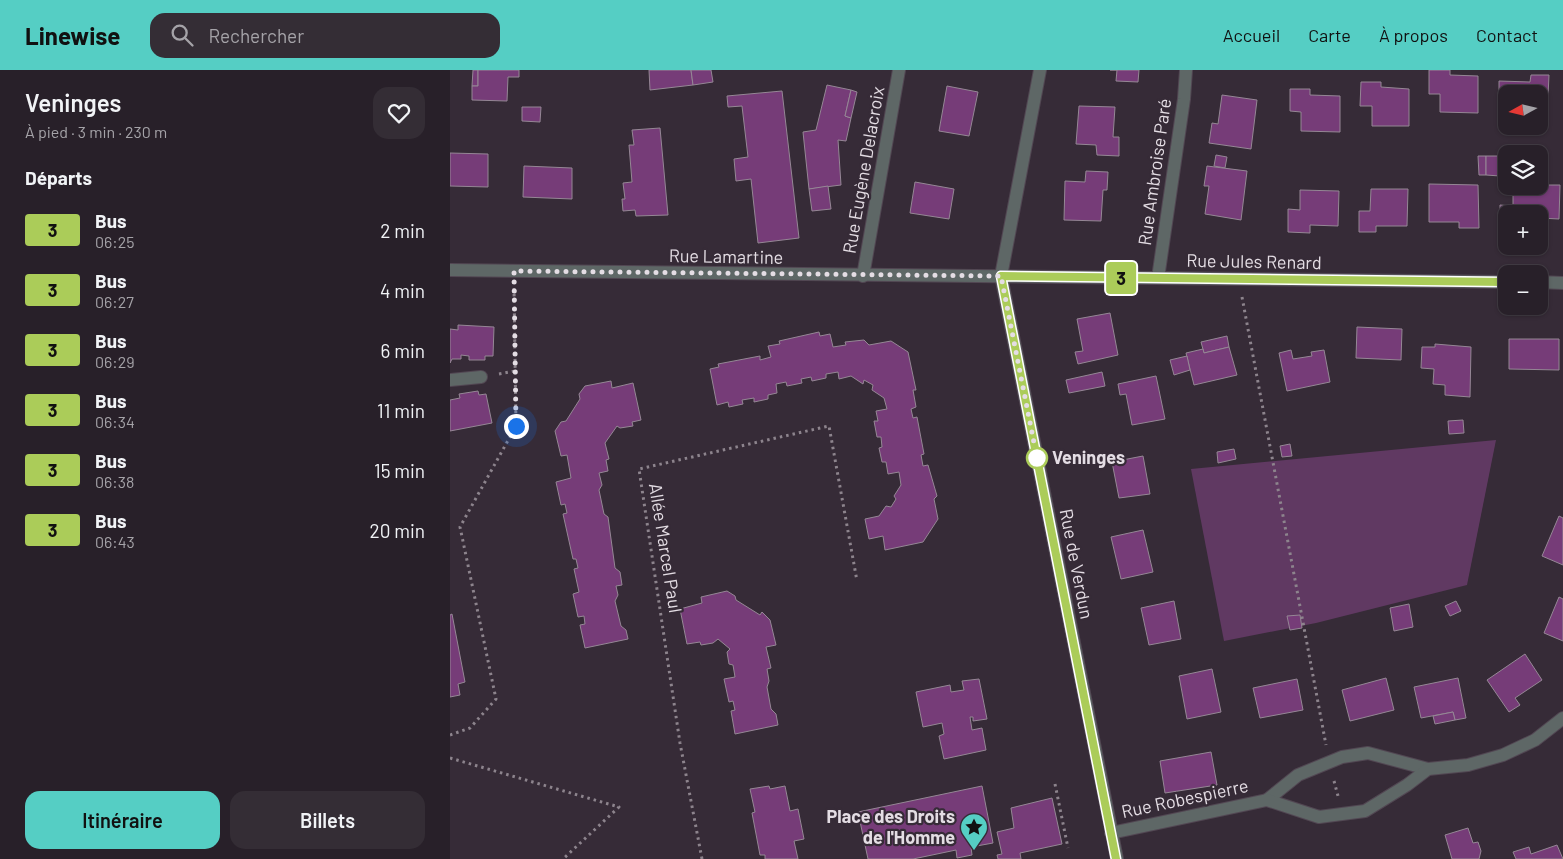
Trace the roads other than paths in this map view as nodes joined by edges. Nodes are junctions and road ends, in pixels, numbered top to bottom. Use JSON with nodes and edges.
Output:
{"nodes":[{"id":1,"x":899,"y":70,"type":"edge"},
{"id":2,"x":1040,"y":70,"type":"edge"},
{"id":3,"x":1186,"y":70,"type":"edge"},
{"id":4,"x":450,"y":270,"type":"edge"},
{"id":5,"x":863,"y":276,"type":"junction"},
{"id":6,"x":1001,"y":276,"type":"junction"},
{"id":7,"x":1158,"y":278,"type":"junction"},
{"id":8,"x":1498,"y":282,"type":"edge"},
{"id":9,"x":1548,"y":282,"type":"edge"},
{"id":10,"x":1563,"y":282,"type":"edge"},
{"id":11,"x":481,"y":378,"type":"dead end"},
{"id":12,"x":450,"y":380,"type":"edge"},
{"id":13,"x":1563,"y":718,"type":"edge"},
{"id":14,"x":1428,"y":769,"type":"junction"},
{"id":15,"x":1267,"y":800,"type":"junction"},
{"id":16,"x":1111,"y":833,"type":"junction"},
{"id":17,"x":1116,"y":859,"type":"edge"}],
"edges":[{"from":1,"to":5,"type":"street","name":"Rue Eugène Delacroix"},
{"from":2,"to":6,"type":"street"},
{"from":3,"to":7,"type":"street","name":"Rue Ambroise Paré"},
{"from":4,"to":5,"type":"street","name":"Rue Lamartine"},
{"from":5,"to":6,"type":"street","name":"Rue Lamartine"},
{"from":6,"to":7,"type":"street","name":"Rue Jules Renard"},
{"from":6,"to":16,"type":"street","name":"Rue de Verdun"},
{"from":7,"to":8,"type":"street","name":"Rue Jules Renard"},
{"from":9,"to":10,"type":"street"},
{"from":11,"to":12,"type":"street"},
{"from":13,"to":14,"type":"street","name":"Rue Robespierre"},
{"from":14,"to":15,"type":"street","name":"Rue Robespierre"},
{"from":14,"to":15,"type":"street","name":"Rue Robespierre"},
{"from":15,"to":16,"type":"street","name":"Rue Robespierre"},
{"from":16,"to":17,"type":"street","name":"Rue de Verdun"}]}
